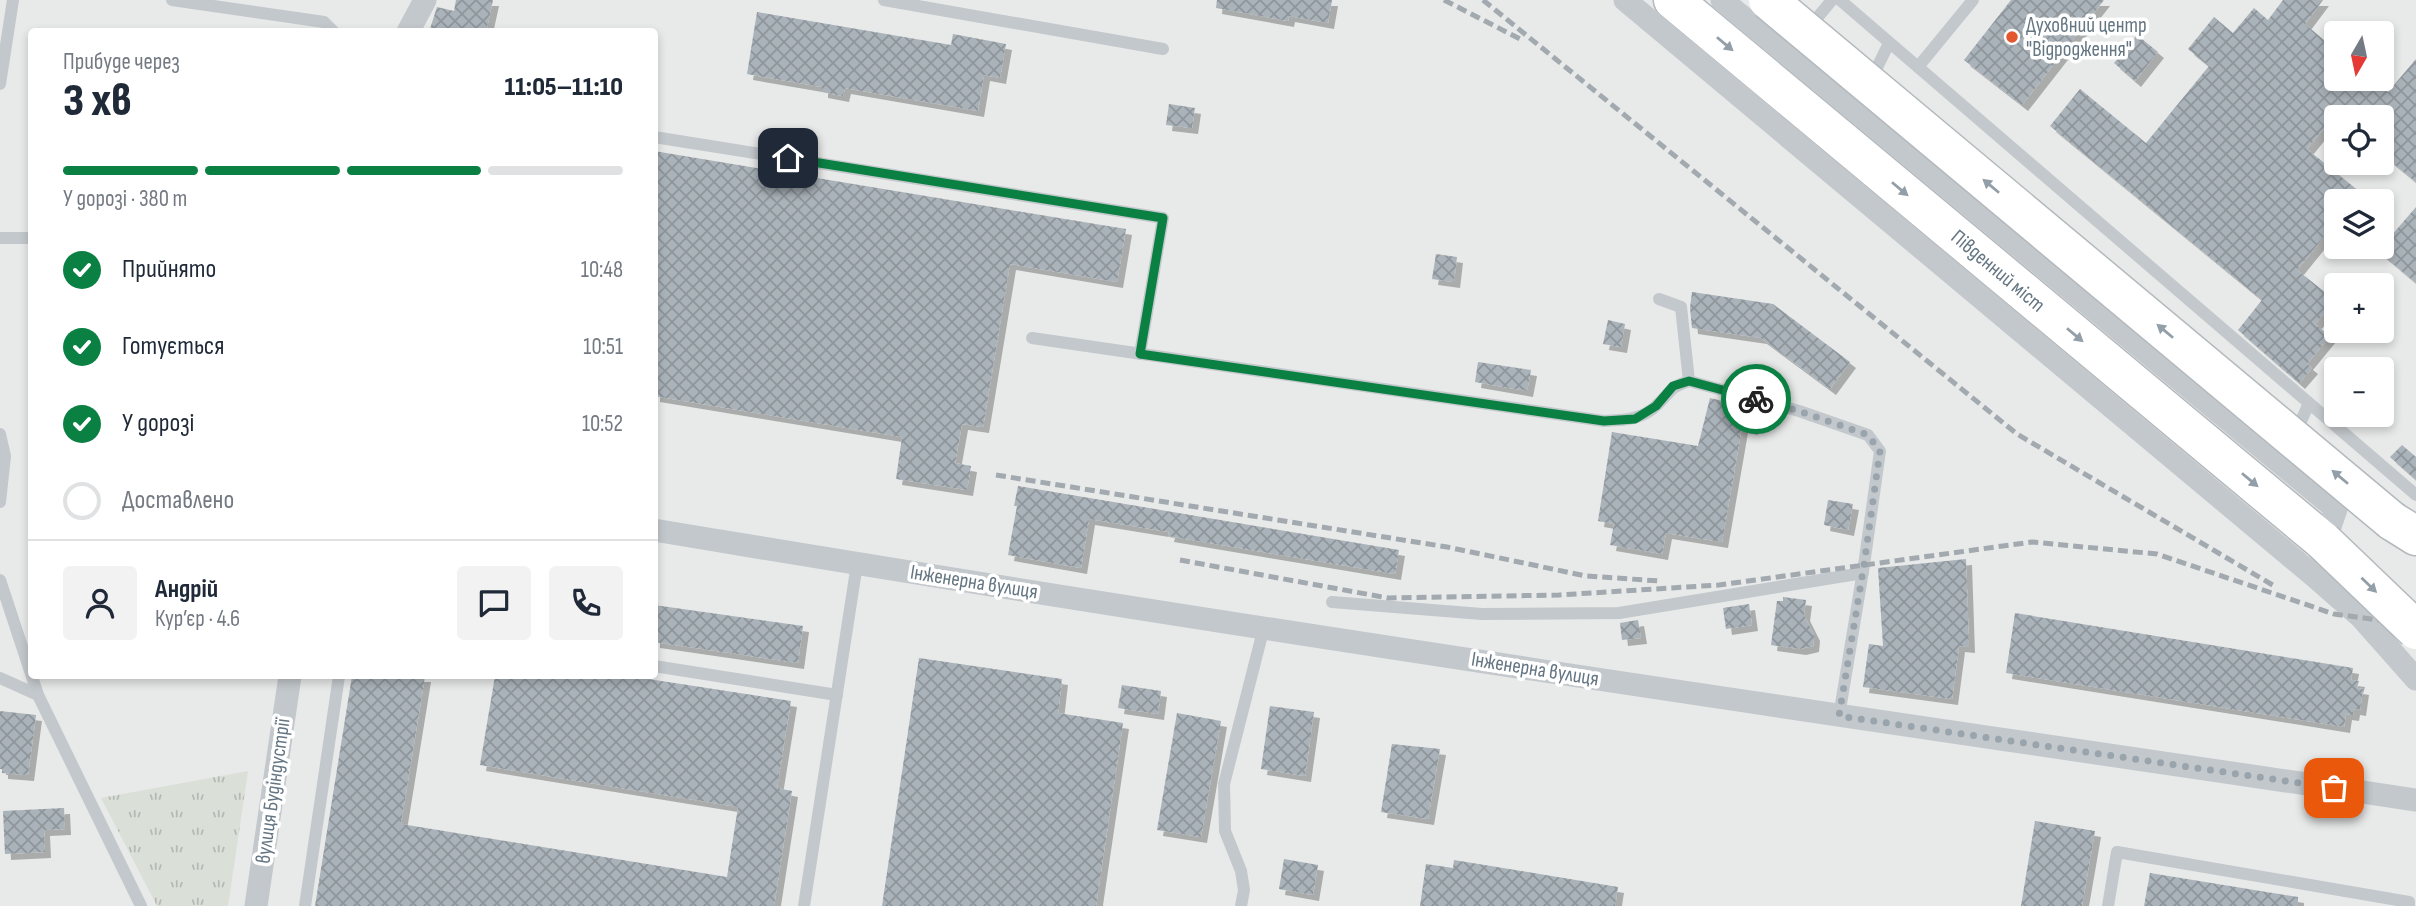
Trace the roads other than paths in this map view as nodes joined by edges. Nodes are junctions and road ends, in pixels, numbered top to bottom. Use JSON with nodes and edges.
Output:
{"nodes":[{"id":1,"x":13,"y":0,"type":"edge"},
{"id":2,"x":172,"y":0,"type":"edge"},
{"id":3,"x":425,"y":0,"type":"edge"},
{"id":4,"x":884,"y":0,"type":"edge"},
{"id":5,"x":1625,"y":0,"type":"edge"},
{"id":6,"x":1673,"y":0,"type":"edge"},
{"id":7,"x":1722,"y":0,"type":"edge"},
{"id":8,"x":1768,"y":0,"type":"edge"},
{"id":9,"x":1832,"y":0,"type":"edge"},
{"id":10,"x":1840,"y":0,"type":"edge"},
{"id":11,"x":1973,"y":0,"type":"edge"},
{"id":12,"x":330,"y":28,"type":"edge"},
{"id":13,"x":410,"y":28,"type":"edge"},
{"id":14,"x":1889,"y":43,"type":"junction"},
{"id":15,"x":1163,"y":49,"type":"dead end"},
{"id":16,"x":1787,"y":54,"type":"junction"},
{"id":17,"x":1917,"y":67,"type":"junction"},
{"id":18,"x":0,"y":84,"type":"edge"},
{"id":19,"x":1857,"y":111,"type":"junction"},
{"id":20,"x":658,"y":138,"type":"edge"},
{"id":21,"x":28,"y":237,"type":"edge"},
{"id":22,"x":0,"y":238,"type":"edge"},
{"id":23,"x":1659,"y":299,"type":"dead end"},
{"id":24,"x":1032,"y":338,"type":"dead end"},
{"id":25,"x":1140,"y":354,"type":"junction"},
{"id":26,"x":1689,"y":381,"type":"junction"},
{"id":27,"x":2309,"y":403,"type":"junction"},
{"id":28,"x":0,"y":434,"type":"edge"},
{"id":29,"x":2281,"y":464,"type":"junction"},
{"id":30,"x":0,"y":502,"type":"edge"},
{"id":31,"x":2408,"y":517,"type":"edge"},
{"id":32,"x":658,"y":531,"type":"edge"},
{"id":33,"x":2318,"y":558,"type":"junction"},
{"id":34,"x":857,"y":564,"type":"junction"},
{"id":35,"x":1863,"y":573,"type":"junction"},
{"id":36,"x":0,"y":580,"type":"edge"},
{"id":37,"x":1332,"y":602,"type":"dead end"},
{"id":38,"x":1264,"y":627,"type":"junction"},
{"id":39,"x":2416,"y":630,"type":"edge"},
{"id":40,"x":28,"y":665,"type":"edge"},
{"id":41,"x":658,"y":667,"type":"edge"},
{"id":42,"x":0,"y":678,"type":"edge"},
{"id":43,"x":33,"y":679,"type":"edge"},
{"id":44,"x":290,"y":679,"type":"edge"},
{"id":45,"x":339,"y":679,"type":"edge"},
{"id":46,"x":2416,"y":679,"type":"edge"},
{"id":47,"x":38,"y":695,"type":"junction"},
{"id":48,"x":837,"y":695,"type":"junction"},
{"id":49,"x":1839,"y":716,"type":"junction"},
{"id":50,"x":2416,"y":800,"type":"edge"},
{"id":51,"x":141,"y":906,"type":"edge"},
{"id":52,"x":256,"y":906,"type":"edge"},
{"id":53,"x":304,"y":906,"type":"edge"},
{"id":54,"x":804,"y":906,"type":"edge"},
{"id":55,"x":1241,"y":906,"type":"edge"},
{"id":56,"x":2108,"y":906,"type":"edge"},
{"id":57,"x":2409,"y":906,"type":"edge"}],
"edges":[{"from":1,"to":18,"type":"lane"},
{"from":2,"to":12,"type":"lane"},
{"from":3,"to":13,"type":"street"},
{"from":4,"to":15,"type":"lane"},
{"from":5,"to":33,"type":"street"},
{"from":6,"to":33,"type":"highway","name":"Південний міст","one_way":true},
{"from":7,"to":16,"type":"street"},
{"from":31,"to":8,"type":"highway","one_way":true,"bridge":true},
{"from":9,"to":16,"type":"lane"},
{"from":10,"to":14,"type":"lane"},
{"from":11,"to":17,"type":"lane"},
{"from":14,"to":17,"type":"lane"},
{"from":14,"to":19,"type":"lane"},
{"from":16,"to":19,"type":"street"},
{"from":17,"to":27,"type":"lane"},
{"from":19,"to":29,"type":"street"},
{"from":20,"to":25,"type":"lane"},
{"from":21,"to":22,"type":"lane"},
{"from":23,"to":26,"type":"lane"},
{"from":24,"to":25,"type":"lane"},
{"from":25,"to":26,"type":"lane"},
{"from":26,"to":35,"type":"lane"},
{"from":27,"to":29,"type":"lane"},
{"from":27,"to":31,"type":"lane"},
{"from":28,"to":30,"type":"lane"},
{"from":29,"to":33,"type":"street"},
{"from":32,"to":34,"type":"street","name":"Інженерна вулиця"},
{"from":33,"to":39,"type":"highway","name":"Південний міст","one_way":true,"bridge":true},
{"from":33,"to":46,"type":"street"},
{"from":34,"to":38,"type":"street","name":"Інженерна вулиця"},
{"from":34,"to":48,"type":"lane"},
{"from":35,"to":37,"type":"lane"},
{"from":35,"to":49,"type":"lane"},
{"from":36,"to":40,"type":"lane"},
{"from":38,"to":49,"type":"street","name":"Інженерна вулиця"},
{"from":38,"to":55,"type":"lane"},
{"from":41,"to":48,"type":"lane"},
{"from":42,"to":47,"type":"lane"},
{"from":43,"to":47,"type":"lane"},
{"from":44,"to":52,"type":"street","name":"вулиця Будіндустрії"},
{"from":45,"to":53,"type":"lane"},
{"from":47,"to":51,"type":"lane"},
{"from":48,"to":54,"type":"lane"},
{"from":49,"to":50,"type":"street","name":"Інженерна вулиця"},
{"from":56,"to":57,"type":"lane"}]}
